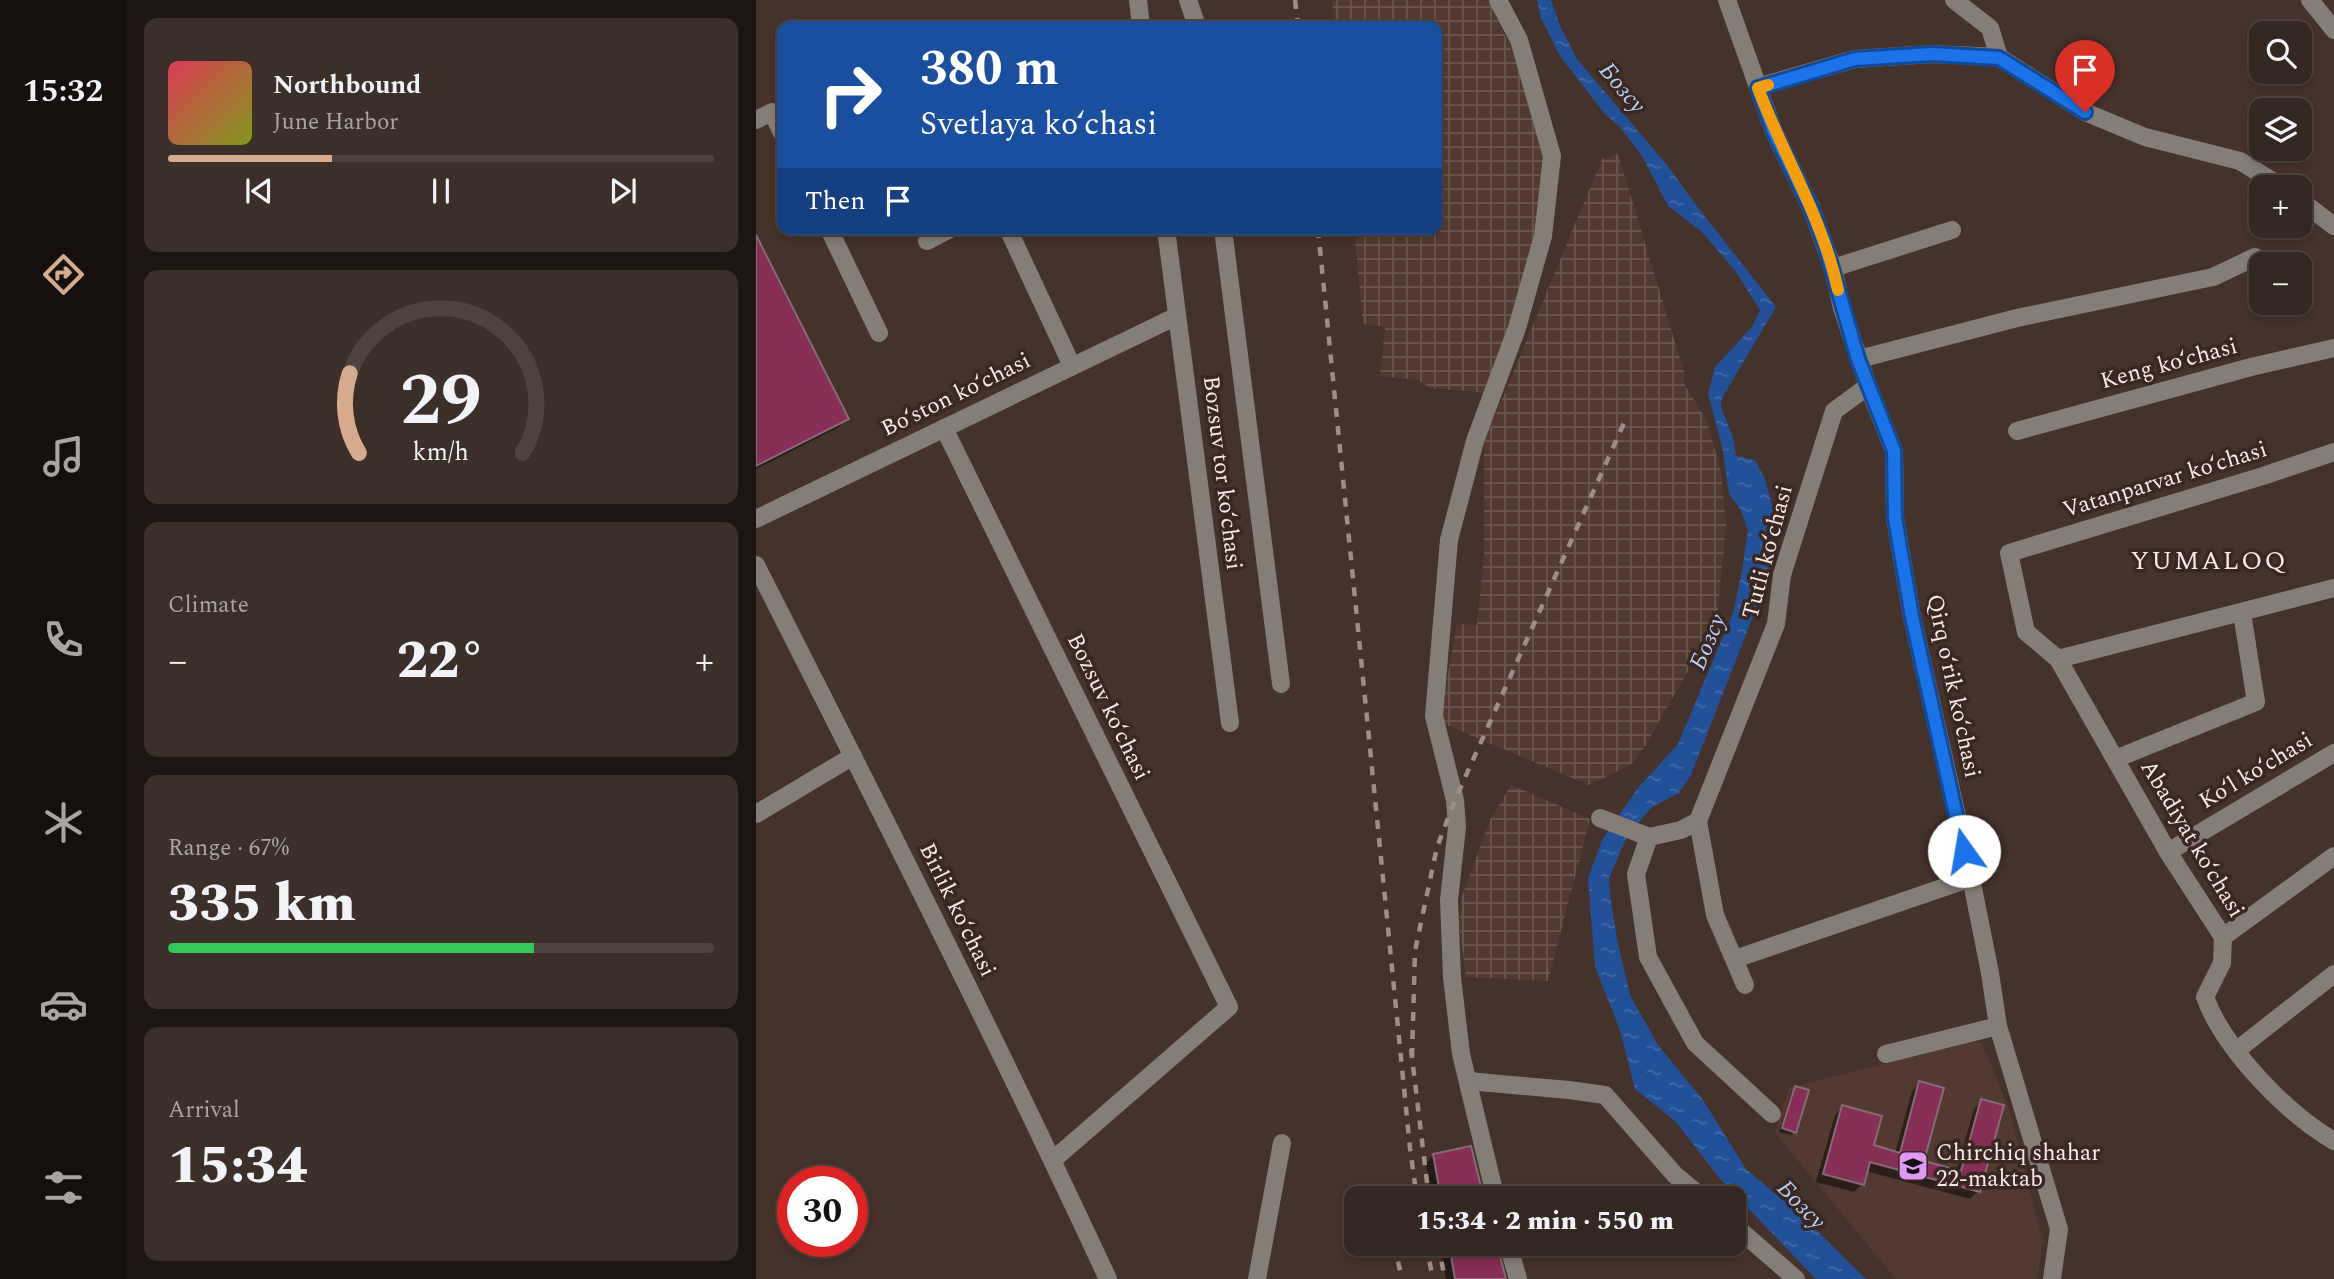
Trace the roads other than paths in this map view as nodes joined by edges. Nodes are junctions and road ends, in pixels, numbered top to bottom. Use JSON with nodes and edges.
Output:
{"nodes":[{"id":1,"x":1138,"y":0,"type":"edge"},
{"id":2,"x":1188,"y":0,"type":"edge"},
{"id":3,"x":1498,"y":0,"type":"edge"},
{"id":4,"x":1727,"y":0,"type":"edge"},
{"id":5,"x":1954,"y":0,"type":"edge"},
{"id":6,"x":2310,"y":0,"type":"edge"},
{"id":7,"x":1141,"y":21,"type":"edge"},
{"id":8,"x":1195,"y":21,"type":"edge"},
{"id":9,"x":2334,"y":30,"type":"edge"},
{"id":10,"x":1999,"y":58,"type":"junction"},
{"id":11,"x":1758,"y":88,"type":"junction"},
{"id":12,"x":756,"y":120,"type":"edge"},
{"id":13,"x":777,"y":122,"type":"edge"},
{"id":14,"x":2263,"y":175,"type":"edge"},
{"id":15,"x":2312,"y":209,"type":"edge"},
{"id":16,"x":2334,"y":226,"type":"edge"},
{"id":17,"x":1952,"y":230,"type":"dead end"},
{"id":18,"x":832,"y":235,"type":"edge"},
{"id":19,"x":938,"y":235,"type":"edge"},
{"id":20,"x":1011,"y":235,"type":"edge"},
{"id":21,"x":1167,"y":235,"type":"edge"},
{"id":22,"x":1224,"y":235,"type":"edge"},
{"id":23,"x":927,"y":241,"type":"dead end"},
{"id":24,"x":2249,"y":260,"type":"edge"},
{"id":25,"x":1833,"y":268,"type":"junction"},
{"id":26,"x":1177,"y":316,"type":"junction"},
{"id":27,"x":879,"y":333,"type":"dead end"},
{"id":28,"x":2334,"y":348,"type":"edge"},
{"id":29,"x":1858,"y":359,"type":"junction"},
{"id":30,"x":1072,"y":366,"type":"junction"},
{"id":31,"x":1868,"y":386,"type":"junction"},
{"id":32,"x":944,"y":428,"type":"junction"},
{"id":33,"x":2018,"y":431,"type":"dead end"},
{"id":34,"x":2334,"y":452,"type":"edge"},
{"id":35,"x":756,"y":519,"type":"edge"},
{"id":36,"x":2009,"y":553,"type":"joint"},
{"id":37,"x":756,"y":565,"type":"edge"},
{"id":38,"x":2334,"y":589,"type":"edge"},
{"id":39,"x":2242,"y":613,"type":"junction"},
{"id":40,"x":2058,"y":659,"type":"junction"},
{"id":41,"x":1281,"y":684,"type":"dead end"},
{"id":42,"x":1230,"y":723,"type":"dead end"},
{"id":43,"x":2334,"y":753,"type":"edge"},
{"id":44,"x":853,"y":756,"type":"junction"},
{"id":45,"x":2115,"y":759,"type":"junction"},
{"id":46,"x":756,"y":814,"type":"edge"},
{"id":47,"x":1600,"y":818,"type":"dead end"},
{"id":48,"x":1698,"y":821,"type":"junction"},
{"id":49,"x":1649,"y":837,"type":"junction"},
{"id":50,"x":2168,"y":852,"type":"junction"},
{"id":51,"x":2334,"y":856,"type":"edge"},
{"id":52,"x":1971,"y":878,"type":"junction"},
{"id":53,"x":2223,"y":937,"type":"junction"},
{"id":54,"x":1735,"y":960,"type":"junction"},
{"id":55,"x":2334,"y":974,"type":"edge"},
{"id":56,"x":1745,"y":985,"type":"dead end"},
{"id":57,"x":1998,"y":1026,"type":"junction"},
{"id":58,"x":2237,"y":1049,"type":"junction"},
{"id":59,"x":1886,"y":1054,"type":"dead end"},
{"id":60,"x":1468,"y":1081,"type":"junction"},
{"id":61,"x":1772,"y":1114,"type":"dead end"},
{"id":62,"x":2334,"y":1141,"type":"edge"},
{"id":63,"x":1282,"y":1143,"type":"dead end"},
{"id":64,"x":1053,"y":1160,"type":"junction"},
{"id":65,"x":1493,"y":1186,"type":"edge"},
{"id":66,"x":1688,"y":1186,"type":"edge"},
{"id":67,"x":1746,"y":1236,"type":"edge"},
{"id":68,"x":1511,"y":1256,"type":"edge"},
{"id":69,"x":1108,"y":1279,"type":"edge"},
{"id":70,"x":1257,"y":1279,"type":"edge"},
{"id":71,"x":1518,"y":1279,"type":"edge"},
{"id":72,"x":1796,"y":1279,"type":"edge"},
{"id":73,"x":2052,"y":1279,"type":"edge"}],
"edges":[{"from":1,"to":7,"type":"street"},
{"from":2,"to":8,"type":"street"},
{"from":3,"to":60,"type":"street"},
{"from":4,"to":11,"type":"street","name":"Qirq o‘rik ko‘chasi"},
{"from":5,"to":10,"type":"street"},
{"from":6,"to":9,"type":"street"},
{"from":10,"to":11,"type":"street"},
{"from":10,"to":14,"type":"street"},
{"from":11,"to":25,"type":"street","name":"Qirq o‘rik ko‘chasi"},
{"from":12,"to":13,"type":"street"},
{"from":15,"to":16,"type":"street"},
{"from":17,"to":25,"type":"street"},
{"from":18,"to":27,"type":"street"},
{"from":19,"to":23,"type":"street"},
{"from":20,"to":30,"type":"street"},
{"from":21,"to":26,"type":"street","name":"Bozsuv tor ko‘chasi"},
{"from":22,"to":41,"type":"street"},
{"from":24,"to":29,"type":"street"},
{"from":25,"to":29,"type":"street","name":"Qirq o‘rik ko‘chasi"},
{"from":26,"to":30,"type":"street","name":"Bo‘ston ko‘chasi"},
{"from":26,"to":42,"type":"street","name":"Bozsuv tor ko‘chasi"},
{"from":28,"to":33,"type":"street","name":"Keng ko‘chasi"},
{"from":29,"to":31,"type":"street","name":"Qirq o‘rik ko‘chasi"},
{"from":30,"to":32,"type":"street","name":"Bo‘ston ko‘chasi"},
{"from":31,"to":48,"type":"street","name":"Tutli ko‘chasi"},
{"from":31,"to":52,"type":"street","name":"Qirq o‘rik ko‘chasi"},
{"from":32,"to":35,"type":"street","name":"Bo‘ston ko‘chasi"},
{"from":32,"to":64,"type":"street","name":"Bozsuv ko‘chasi"},
{"from":34,"to":36,"type":"street","name":"Vatanparvar ko‘chasi"},
{"from":36,"to":40,"type":"street","name":"Abadiyat ko‘chasi"},
{"from":37,"to":44,"type":"street","name":"Birlik ko‘chasi"},
{"from":38,"to":39,"type":"street"},
{"from":39,"to":40,"type":"street"},
{"from":39,"to":45,"type":"street","name":"Abadiyat ko‘chasi"},
{"from":40,"to":45,"type":"street","name":"Abadiyat ko‘chasi"},
{"from":43,"to":50,"type":"street","name":"Ko‘l ko‘chasi"},
{"from":44,"to":46,"type":"street"},
{"from":44,"to":64,"type":"street","name":"Birlik ko‘chasi"},
{"from":45,"to":50,"type":"street","name":"Abadiyat ko‘chasi"},
{"from":47,"to":49,"type":"street"},
{"from":48,"to":49,"type":"street"},
{"from":48,"to":54,"type":"street"},
{"from":49,"to":61,"type":"street"},
{"from":50,"to":53,"type":"street","name":"Abadiyat ko‘chasi"},
{"from":51,"to":53,"type":"street"},
{"from":52,"to":54,"type":"street"},
{"from":52,"to":57,"type":"street","name":"Qirq o‘rik ko‘chasi"},
{"from":53,"to":58,"type":"street","name":"Abadiyat ko‘chasi"},
{"from":54,"to":56,"type":"street"},
{"from":55,"to":58,"type":"street"},
{"from":57,"to":59,"type":"street"},
{"from":57,"to":73,"type":"street","name":"Qirq o‘rik ko‘chasi"},
{"from":58,"to":62,"type":"street","name":"Abadiyat ko‘chasi"},
{"from":60,"to":65,"type":"street"},
{"from":60,"to":66,"type":"street"},
{"from":63,"to":70,"type":"street"},
{"from":64,"to":69,"type":"street","name":"Birlik ko‘chasi"},
{"from":67,"to":72,"type":"street"},
{"from":68,"to":71,"type":"street"}]}
